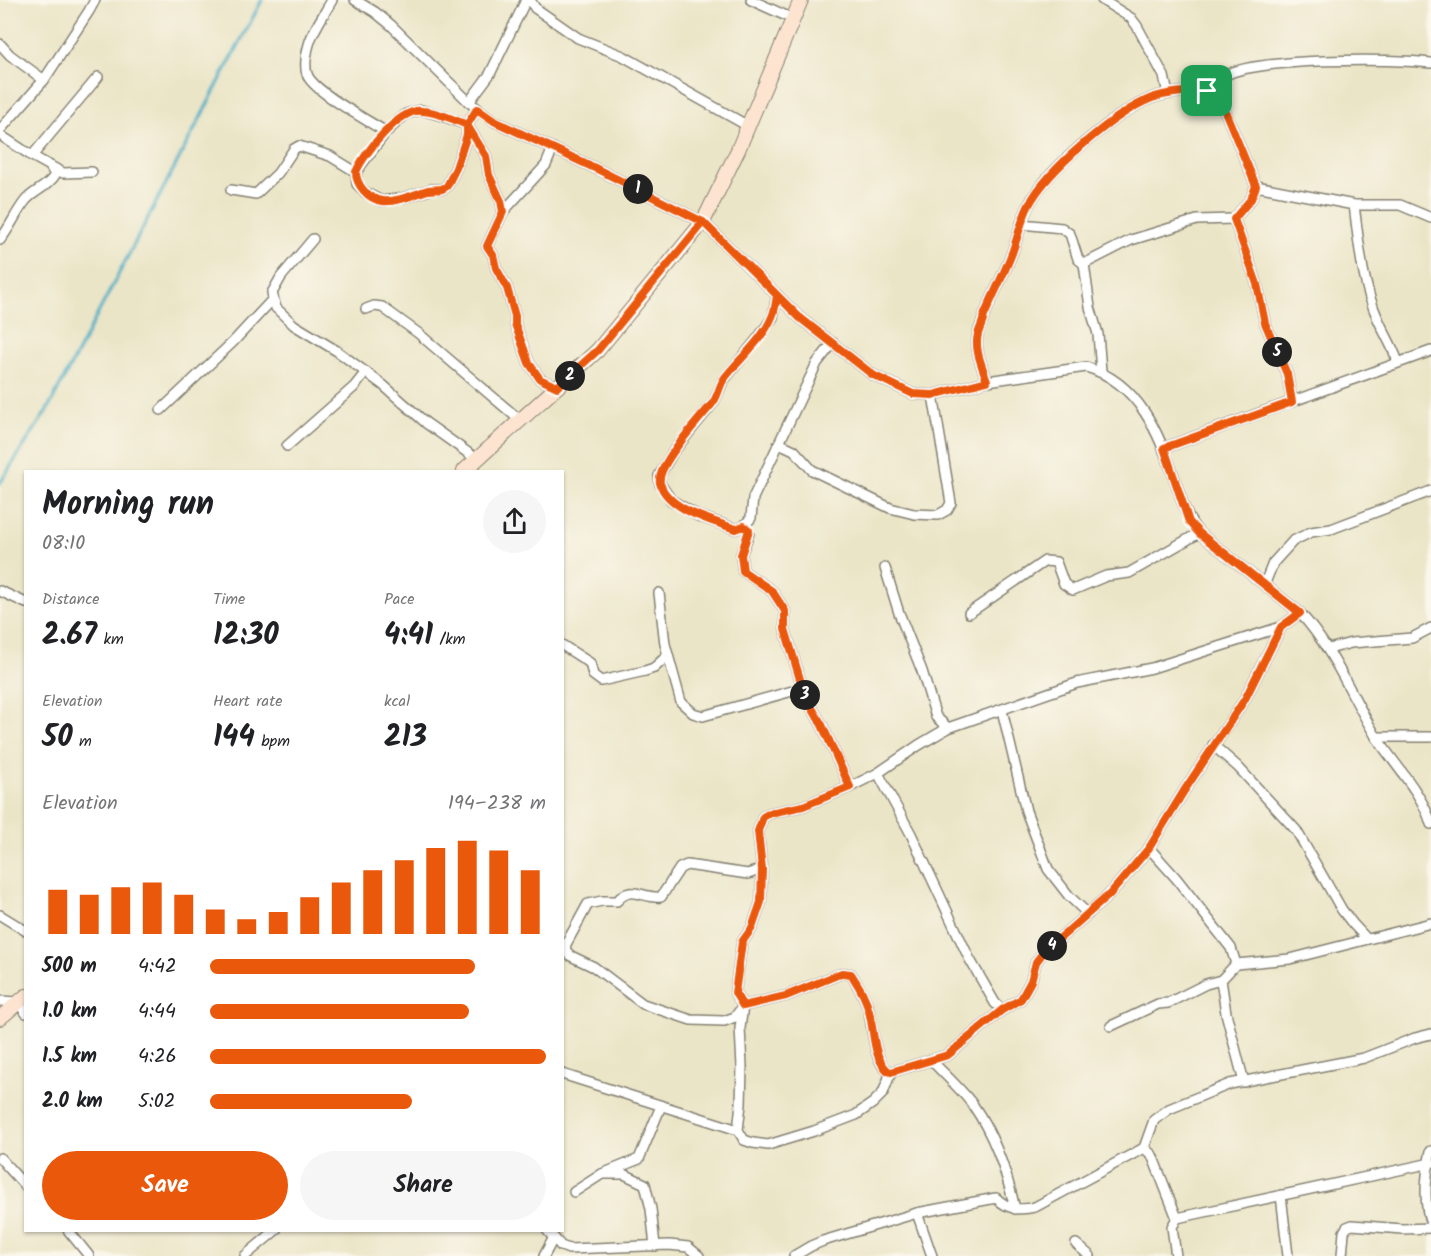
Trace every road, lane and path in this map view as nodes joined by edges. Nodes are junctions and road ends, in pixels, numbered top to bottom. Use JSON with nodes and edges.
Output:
{"nodes":[{"id":1,"x":94,"y":0,"type":"edge"},
{"id":2,"x":332,"y":0,"type":"edge"},
{"id":3,"x":355,"y":0,"type":"edge"},
{"id":4,"x":528,"y":0,"type":"edge"},
{"id":5,"x":751,"y":0,"type":"edge"},
{"id":6,"x":801,"y":0,"type":"edge"},
{"id":7,"x":1102,"y":0,"type":"edge"},
{"id":8,"x":793,"y":19,"type":"junction"},
{"id":9,"x":0,"y":44,"type":"edge"},
{"id":10,"x":1431,"y":63,"type":"edge"},
{"id":11,"x":98,"y":77,"type":"dead end"},
{"id":12,"x":44,"y":80,"type":"junction"},
{"id":13,"x":1207,"y":91,"type":"junction"},
{"id":14,"x":1168,"y":94,"type":"junction"},
{"id":15,"x":469,"y":102,"type":"junction"},
{"id":16,"x":477,"y":109,"type":"junction"},
{"id":17,"x":467,"y":125,"type":"junction"},
{"id":18,"x":748,"y":126,"type":"junction"},
{"id":19,"x":0,"y":130,"type":"edge"},
{"id":20,"x":386,"y":132,"type":"junction"},
{"id":21,"x":0,"y":135,"type":"edge"},
{"id":22,"x":553,"y":148,"type":"junction"},
{"id":23,"x":32,"y":156,"type":"junction"},
{"id":24,"x":50,"y":166,"type":"junction"},
{"id":25,"x":92,"y":172,"type":"dead end"},
{"id":26,"x":356,"y":172,"type":"junction"},
{"id":27,"x":1256,"y":186,"type":"junction"},
{"id":28,"x":231,"y":190,"type":"dead end"},
{"id":29,"x":1354,"y":205,"type":"junction"},
{"id":30,"x":503,"y":212,"type":"junction"},
{"id":31,"x":1431,"y":218,"type":"edge"},
{"id":32,"x":1234,"y":219,"type":"junction"},
{"id":33,"x":703,"y":222,"type":"junction"},
{"id":34,"x":1021,"y":224,"type":"junction"},
{"id":35,"x":313,"y":239,"type":"dead end"},
{"id":36,"x":0,"y":240,"type":"edge"},
{"id":37,"x":1084,"y":264,"type":"junction"},
{"id":38,"x":777,"y":295,"type":"junction"},
{"id":39,"x":272,"y":300,"type":"junction"},
{"id":40,"x":366,"y":309,"type":"dead end"},
{"id":41,"x":833,"y":343,"type":"junction"},
{"id":42,"x":1431,"y":351,"type":"edge"},
{"id":43,"x":1398,"y":362,"type":"junction"},
{"id":44,"x":1101,"y":371,"type":"junction"},
{"id":45,"x":366,"y":372,"type":"junction"},
{"id":46,"x":987,"y":381,"type":"junction"},
{"id":47,"x":557,"y":387,"type":"junction"},
{"id":48,"x":933,"y":395,"type":"junction"},
{"id":49,"x":1292,"y":402,"type":"junction"},
{"id":50,"x":161,"y":410,"type":"dead end"},
{"id":51,"x":520,"y":421,"type":"junction"},
{"id":52,"x":779,"y":443,"type":"junction"},
{"id":53,"x":287,"y":446,"type":"dead end"},
{"id":54,"x":1164,"y":448,"type":"junction"},
{"id":55,"x":478,"y":460,"type":"junction"},
{"id":56,"x":465,"y":470,"type":"edge"},
{"id":57,"x":1431,"y":490,"type":"edge"},
{"id":58,"x":744,"y":526,"type":"junction"},
{"id":59,"x":1199,"y":533,"type":"junction"},
{"id":60,"x":885,"y":568,"type":"dead end"},
{"id":61,"x":1265,"y":583,"type":"junction"},
{"id":62,"x":0,"y":591,"type":"edge"},
{"id":63,"x":658,"y":593,"type":"dead end"},
{"id":64,"x":24,"y":602,"type":"edge"},
{"id":65,"x":1300,"y":613,"type":"junction"},
{"id":66,"x":969,"y":614,"type":"dead end"},
{"id":67,"x":1281,"y":627,"type":"junction"},
{"id":68,"x":1431,"y":628,"type":"edge"},
{"id":69,"x":564,"y":646,"type":"edge"},
{"id":70,"x":1329,"y":649,"type":"junction"},
{"id":71,"x":668,"y":655,"type":"junction"},
{"id":72,"x":803,"y":688,"type":"junction"},
{"id":73,"x":1002,"y":711,"type":"junction"},
{"id":74,"x":948,"y":728,"type":"junction"},
{"id":75,"x":1376,"y":737,"type":"junction"},
{"id":76,"x":1431,"y":737,"type":"edge"},
{"id":77,"x":1213,"y":745,"type":"junction"},
{"id":78,"x":878,"y":772,"type":"junction"},
{"id":79,"x":850,"y":787,"type":"junction"},
{"id":80,"x":1431,"y":824,"type":"edge"},
{"id":81,"x":1149,"y":848,"type":"junction"},
{"id":82,"x":762,"y":869,"type":"junction"},
{"id":83,"x":1088,"y":914,"type":"junction"},
{"id":84,"x":0,"y":915,"type":"edge"},
{"id":85,"x":1431,"y":923,"type":"edge"},
{"id":86,"x":24,"y":930,"type":"edge"},
{"id":87,"x":1367,"y":939,"type":"junction"},
{"id":88,"x":1236,"y":964,"type":"junction"},
{"id":89,"x":1221,"y":980,"type":"junction"},
{"id":90,"x":0,"y":1001,"type":"edge"},
{"id":91,"x":23,"y":1004,"type":"edge"},
{"id":92,"x":743,"y":1006,"type":"junction"},
{"id":93,"x":1002,"y":1010,"type":"junction"},
{"id":94,"x":0,"y":1018,"type":"edge"},
{"id":95,"x":1111,"y":1026,"type":"dead end"},
{"id":96,"x":1431,"y":1034,"type":"edge"},
{"id":97,"x":931,"y":1060,"type":"junction"},
{"id":98,"x":891,"y":1072,"type":"junction"},
{"id":99,"x":564,"y":1075,"type":"edge"},
{"id":100,"x":1244,"y":1082,"type":"junction"},
{"id":101,"x":661,"y":1106,"type":"junction"},
{"id":102,"x":738,"y":1130,"type":"junction"},
{"id":103,"x":1144,"y":1148,"type":"junction"},
{"id":104,"x":1431,"y":1151,"type":"edge"},
{"id":105,"x":0,"y":1158,"type":"edge"},
{"id":106,"x":1429,"y":1164,"type":"edge"},
{"id":107,"x":602,"y":1174,"type":"junction"},
{"id":108,"x":24,"y":1185,"type":"edge"},
{"id":109,"x":574,"y":1192,"type":"dead end"},
{"id":110,"x":1281,"y":1195,"type":"junction"},
{"id":111,"x":1015,"y":1209,"type":"junction"},
{"id":112,"x":917,"y":1213,"type":"junction"},
{"id":113,"x":1178,"y":1218,"type":"junction"},
{"id":114,"x":1431,"y":1226,"type":"edge"},
{"id":115,"x":70,"y":1232,"type":"edge"},
{"id":116,"x":274,"y":1232,"type":"edge"},
{"id":117,"x":548,"y":1232,"type":"edge"},
{"id":118,"x":553,"y":1239,"type":"junction"},
{"id":119,"x":1076,"y":1244,"type":"dead end"},
{"id":120,"x":655,"y":1246,"type":"junction"},
{"id":121,"x":798,"y":1255,"type":"edge"},
{"id":122,"x":89,"y":1256,"type":"edge"},
{"id":123,"x":245,"y":1256,"type":"edge"},
{"id":124,"x":544,"y":1256,"type":"edge"},
{"id":125,"x":699,"y":1256,"type":"edge"},
{"id":126,"x":932,"y":1256,"type":"edge"},
{"id":127,"x":1090,"y":1256,"type":"edge"},
{"id":128,"x":1176,"y":1256,"type":"edge"},
{"id":129,"x":1288,"y":1256,"type":"edge"},
{"id":130,"x":1342,"y":1256,"type":"edge"}],
"edges":[{"from":1,"to":12,"type":"street"},
{"from":2,"to":20,"type":"street"},
{"from":3,"to":15,"type":"street"},
{"from":4,"to":15,"type":"street"},
{"from":4,"to":18,"type":"street"},
{"from":5,"to":8,"type":"street"},
{"from":6,"to":8,"type":"street"},
{"from":7,"to":14,"type":"street"},
{"from":8,"to":18,"type":"street"},
{"from":9,"to":12,"type":"street"},
{"from":10,"to":13,"type":"street"},
{"from":11,"to":23,"type":"street"},
{"from":12,"to":19,"type":"street"},
{"from":13,"to":14,"type":"street"},
{"from":13,"to":27,"type":"street"},
{"from":14,"to":34,"type":"street"},
{"from":15,"to":16,"type":"street"},
{"from":16,"to":17,"type":"street"},
{"from":16,"to":22,"type":"street"},
{"from":17,"to":20,"type":"street"},
{"from":17,"to":26,"type":"street"},
{"from":17,"to":30,"type":"street"},
{"from":18,"to":33,"type":"street"},
{"from":20,"to":26,"type":"street"},
{"from":21,"to":23,"type":"street"},
{"from":22,"to":30,"type":"street"},
{"from":22,"to":33,"type":"street"},
{"from":23,"to":24,"type":"street"},
{"from":24,"to":25,"type":"street"},
{"from":24,"to":36,"type":"street"},
{"from":26,"to":28,"type":"street"},
{"from":27,"to":29,"type":"street"},
{"from":27,"to":32,"type":"street"},
{"from":29,"to":31,"type":"street"},
{"from":29,"to":43,"type":"street"},
{"from":30,"to":47,"type":"street"},
{"from":32,"to":37,"type":"street"},
{"from":32,"to":49,"type":"street"},
{"from":33,"to":38,"type":"street"},
{"from":33,"to":47,"type":"street"},
{"from":34,"to":37,"type":"street"},
{"from":34,"to":46,"type":"street"},
{"from":35,"to":39,"type":"street"},
{"from":37,"to":44,"type":"street"},
{"from":38,"to":41,"type":"street"},
{"from":38,"to":58,"type":"street"},
{"from":39,"to":45,"type":"street"},
{"from":39,"to":50,"type":"street"},
{"from":40,"to":51,"type":"street"},
{"from":41,"to":48,"type":"street"},
{"from":41,"to":52,"type":"street"},
{"from":42,"to":43,"type":"street"},
{"from":43,"to":49,"type":"street"},
{"from":44,"to":46,"type":"street"},
{"from":44,"to":54,"type":"street"},
{"from":45,"to":53,"type":"street"},
{"from":45,"to":55,"type":"street"},
{"from":46,"to":48,"type":"street"},
{"from":47,"to":51,"type":"street"},
{"from":48,"to":52,"type":"street"},
{"from":49,"to":54,"type":"street"},
{"from":51,"to":55,"type":"street"},
{"from":52,"to":58,"type":"street"},
{"from":54,"to":59,"type":"street"},
{"from":55,"to":56,"type":"street"},
{"from":57,"to":61,"type":"street"},
{"from":58,"to":72,"type":"street"},
{"from":59,"to":61,"type":"street"},
{"from":59,"to":66,"type":"street"},
{"from":60,"to":74,"type":"street"},
{"from":61,"to":65,"type":"street"},
{"from":62,"to":64,"type":"street"},
{"from":63,"to":71,"type":"street"},
{"from":65,"to":67,"type":"street"},
{"from":65,"to":70,"type":"street"},
{"from":67,"to":73,"type":"street"},
{"from":67,"to":77,"type":"street"},
{"from":68,"to":70,"type":"street"},
{"from":69,"to":71,"type":"street"},
{"from":70,"to":75,"type":"street"},
{"from":71,"to":72,"type":"street"},
{"from":72,"to":79,"type":"street"},
{"from":73,"to":74,"type":"street"},
{"from":73,"to":83,"type":"street"},
{"from":74,"to":78,"type":"street"},
{"from":75,"to":76,"type":"street"},
{"from":75,"to":80,"type":"street"},
{"from":77,"to":81,"type":"street"},
{"from":77,"to":87,"type":"street"},
{"from":78,"to":79,"type":"street"},
{"from":78,"to":93,"type":"street"},
{"from":79,"to":82,"type":"street"},
{"from":81,"to":83,"type":"street"},
{"from":81,"to":88,"type":"street"},
{"from":82,"to":92,"type":"street"},
{"from":82,"to":92,"type":"street"},
{"from":83,"to":93,"type":"street"},
{"from":84,"to":86,"type":"street"},
{"from":85,"to":87,"type":"street"},
{"from":87,"to":88,"type":"street"},
{"from":88,"to":89,"type":"street"},
{"from":89,"to":95,"type":"street"},
{"from":89,"to":100,"type":"street"},
{"from":90,"to":91,"type":"street"},
{"from":91,"to":94,"type":"street"},
{"from":92,"to":98,"type":"street"},
{"from":92,"to":102,"type":"street"},
{"from":93,"to":97,"type":"street"},
{"from":96,"to":100,"type":"street"},
{"from":97,"to":98,"type":"street"},
{"from":97,"to":111,"type":"street"},
{"from":98,"to":102,"type":"street"},
{"from":99,"to":101,"type":"street"},
{"from":100,"to":103,"type":"street"},
{"from":101,"to":102,"type":"street"},
{"from":101,"to":107,"type":"street"},
{"from":103,"to":111,"type":"street"},
{"from":103,"to":113,"type":"street"},
{"from":104,"to":106,"type":"street"},
{"from":105,"to":108,"type":"street"},
{"from":106,"to":110,"type":"street"},
{"from":106,"to":114,"type":"street"},
{"from":107,"to":109,"type":"street"},
{"from":107,"to":120,"type":"street"},
{"from":110,"to":113,"type":"street"},
{"from":110,"to":129,"type":"street"},
{"from":111,"to":112,"type":"street"},
{"from":112,"to":121,"type":"street"},
{"from":112,"to":126,"type":"street"},
{"from":113,"to":128,"type":"street"},
{"from":114,"to":130,"type":"street"},
{"from":115,"to":122,"type":"street"},
{"from":116,"to":123,"type":"street"},
{"from":117,"to":118,"type":"street"},
{"from":118,"to":120,"type":"street"},
{"from":118,"to":124,"type":"street"},
{"from":119,"to":127,"type":"street"},
{"from":120,"to":125,"type":"street"}]}
